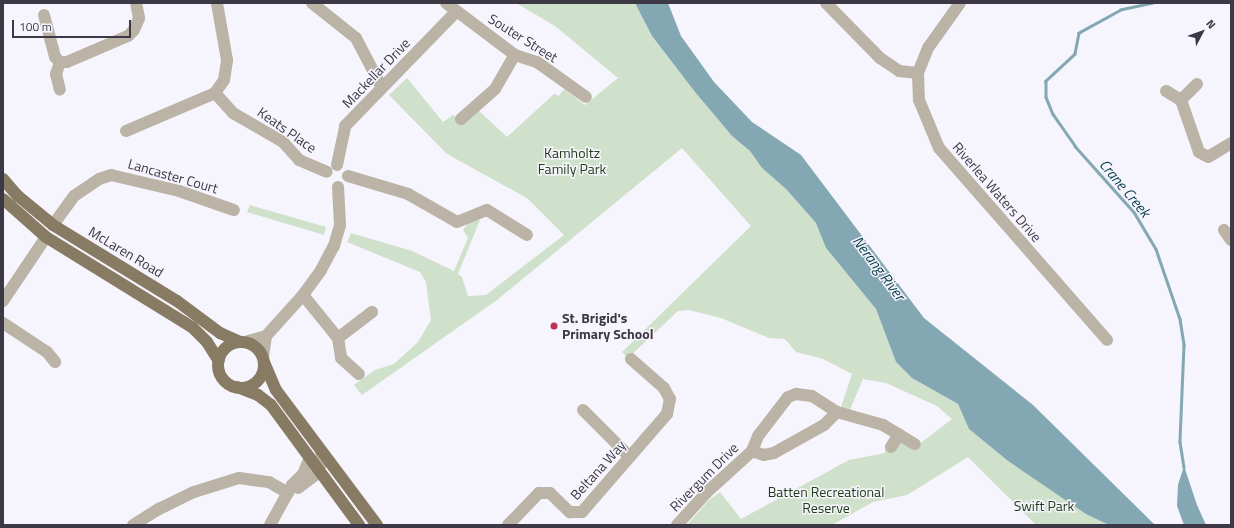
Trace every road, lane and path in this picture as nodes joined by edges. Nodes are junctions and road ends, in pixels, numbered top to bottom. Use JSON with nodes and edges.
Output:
{"nodes":[{"id":1,"x":136,"y":3,"type":"edge"},
{"id":2,"x":217,"y":3,"type":"edge"},
{"id":3,"x":312,"y":3,"type":"edge"},
{"id":4,"x":446,"y":3,"type":"edge"},
{"id":5,"x":826,"y":3,"type":"edge"},
{"id":6,"x":957,"y":4,"type":"edge"},
{"id":7,"x":456,"y":12,"type":"junction"},
{"id":8,"x":44,"y":15,"type":"dead end"},
{"id":9,"x":515,"y":55,"type":"junction"},
{"id":10,"x":60,"y":62,"type":"junction"},
{"id":11,"x":918,"y":73,"type":"junction"},
{"id":12,"x":1196,"y":84,"type":"dead end"},
{"id":13,"x":382,"y":88,"type":"junction"},
{"id":14,"x":60,"y":90,"type":"dead end"},
{"id":15,"x":1166,"y":91,"type":"dead end"},
{"id":16,"x":215,"y":93,"type":"junction"},
{"id":17,"x":586,"y":97,"type":"dead end"},
{"id":18,"x":1181,"y":100,"type":"junction"},
{"id":19,"x":461,"y":118,"type":"dead end"},
{"id":20,"x":126,"y":131,"type":"dead end"},
{"id":21,"x":1231,"y":144,"type":"edge"},
{"id":22,"x":332,"y":169,"type":"junction"},
{"id":23,"x":348,"y":176,"type":"junction"},
{"id":24,"x":3,"y":179,"type":"edge"},
{"id":25,"x":338,"y":187,"type":"junction"},
{"id":26,"x":3,"y":199,"type":"edge"},
{"id":27,"x":234,"y":210,"type":"dead end"},
{"id":28,"x":53,"y":225,"type":"junction"},
{"id":29,"x":1224,"y":230,"type":"dead end"},
{"id":30,"x":527,"y":235,"type":"dead end"},
{"id":31,"x":46,"y":237,"type":"junction"},
{"id":32,"x":1231,"y":240,"type":"edge"},
{"id":33,"x":303,"y":295,"type":"junction"},
{"id":34,"x":3,"y":301,"type":"edge"},
{"id":35,"x":372,"y":312,"type":"dead end"},
{"id":36,"x":3,"y":323,"type":"edge"},
{"id":37,"x":266,"y":336,"type":"junction"},
{"id":38,"x":338,"y":338,"type":"junction"},
{"id":39,"x":1107,"y":340,"type":"dead end"},
{"id":40,"x":243,"y":342,"type":"junction"},
{"id":41,"x":631,"y":359,"type":"dead end"},
{"id":42,"x":263,"y":360,"type":"junction"},
{"id":43,"x":218,"y":361,"type":"junction"},
{"id":44,"x":55,"y":362,"type":"dead end"},
{"id":45,"x":359,"y":374,"type":"dead end"},
{"id":46,"x":237,"y":387,"type":"junction"},
{"id":47,"x":583,"y":410,"type":"dead end"},
{"id":48,"x":837,"y":412,"type":"junction"},
{"id":49,"x":899,"y":434,"type":"junction"},
{"id":50,"x":915,"y":444,"type":"dead end"},
{"id":51,"x":892,"y":447,"type":"dead end"},
{"id":52,"x":752,"y":451,"type":"junction"},
{"id":53,"x":321,"y":452,"type":"junction"},
{"id":54,"x":630,"y":456,"type":"junction"},
{"id":55,"x":309,"y":460,"type":"junction"},
{"id":56,"x":318,"y":472,"type":"junction"},
{"id":57,"x":288,"y":493,"type":"junction"},
{"id":58,"x":133,"y":525,"type":"edge"},
{"id":59,"x":270,"y":525,"type":"edge"},
{"id":60,"x":359,"y":525,"type":"edge"},
{"id":61,"x":377,"y":525,"type":"edge"},
{"id":62,"x":508,"y":525,"type":"edge"},
{"id":63,"x":677,"y":525,"type":"edge"}],
"edges":[{"from":1,"to":10,"type":"street"},
{"from":2,"to":16,"type":"street"},
{"from":3,"to":13,"type":"street"},
{"from":4,"to":7,"type":"street","name":"Souter Street"},
{"from":5,"to":11,"type":"street"},
{"from":6,"to":11,"type":"street","name":"Riverlea Waters Drive"},
{"from":7,"to":9,"type":"street","name":"Souter Street"},
{"from":7,"to":13,"type":"street","name":"Mackellar Drive"},
{"from":8,"to":10,"type":"street"},
{"from":9,"to":17,"type":"street","name":"Souter Street"},
{"from":9,"to":19,"type":"street"},
{"from":10,"to":14,"type":"street"},
{"from":11,"to":39,"type":"street","name":"Riverlea Waters Drive"},
{"from":12,"to":18,"type":"street"},
{"from":13,"to":22,"type":"street","name":"Mackellar Drive"},
{"from":15,"to":18,"type":"street"},
{"from":16,"to":20,"type":"street"},
{"from":16,"to":22,"type":"street","name":"Keats Place"},
{"from":18,"to":21,"type":"street"},
{"from":22,"to":23,"type":"street"},
{"from":22,"to":25,"type":"street"},
{"from":23,"to":25,"type":"street"},
{"from":23,"to":30,"type":"street"},
{"from":24,"to":28,"type":"main road","name":"McLaren Road"},
{"from":25,"to":33,"type":"street"},
{"from":26,"to":31,"type":"main road","name":"McLaren Road"},
{"from":27,"to":28,"type":"street","name":"Lancaster Court"},
{"from":28,"to":40,"type":"main road","name":"McLaren Road"},
{"from":29,"to":32,"type":"street"},
{"from":31,"to":34,"type":"street"},
{"from":31,"to":43,"type":"main road","name":"McLaren Road"},
{"from":33,"to":37,"type":"street"},
{"from":33,"to":38,"type":"street"},
{"from":35,"to":38,"type":"street"},
{"from":36,"to":44,"type":"street"},
{"from":37,"to":40,"type":"street"},
{"from":37,"to":42,"type":"street"},
{"from":38,"to":45,"type":"street"},
{"from":40,"to":42,"type":"main road"},
{"from":40,"to":43,"type":"main road"},
{"from":41,"to":54,"type":"street","name":"Beltana Way"},
{"from":42,"to":46,"type":"main road"},
{"from":42,"to":53,"type":"main road"},
{"from":43,"to":46,"type":"main road"},
{"from":46,"to":55,"type":"main road"},
{"from":47,"to":54,"type":"street"},
{"from":48,"to":49,"type":"street","name":"Rivergum Drive"},
{"from":48,"to":52,"type":"street","name":"Rivergum Drive"},
{"from":48,"to":52,"type":"street","name":"Rivergum Drive"},
{"from":49,"to":50,"type":"street","name":"Rivergum Drive"},
{"from":49,"to":51,"type":"street"},
{"from":52,"to":63,"type":"street","name":"Rivergum Drive"},
{"from":53,"to":56,"type":"street"},
{"from":53,"to":61,"type":"main road"},
{"from":54,"to":62,"type":"street","name":"Beltana Way"},
{"from":55,"to":56,"type":"main road"},
{"from":55,"to":57,"type":"street"},
{"from":56,"to":57,"type":"street"},
{"from":56,"to":60,"type":"main road"},
{"from":57,"to":58,"type":"street"},
{"from":57,"to":59,"type":"street"}]}
